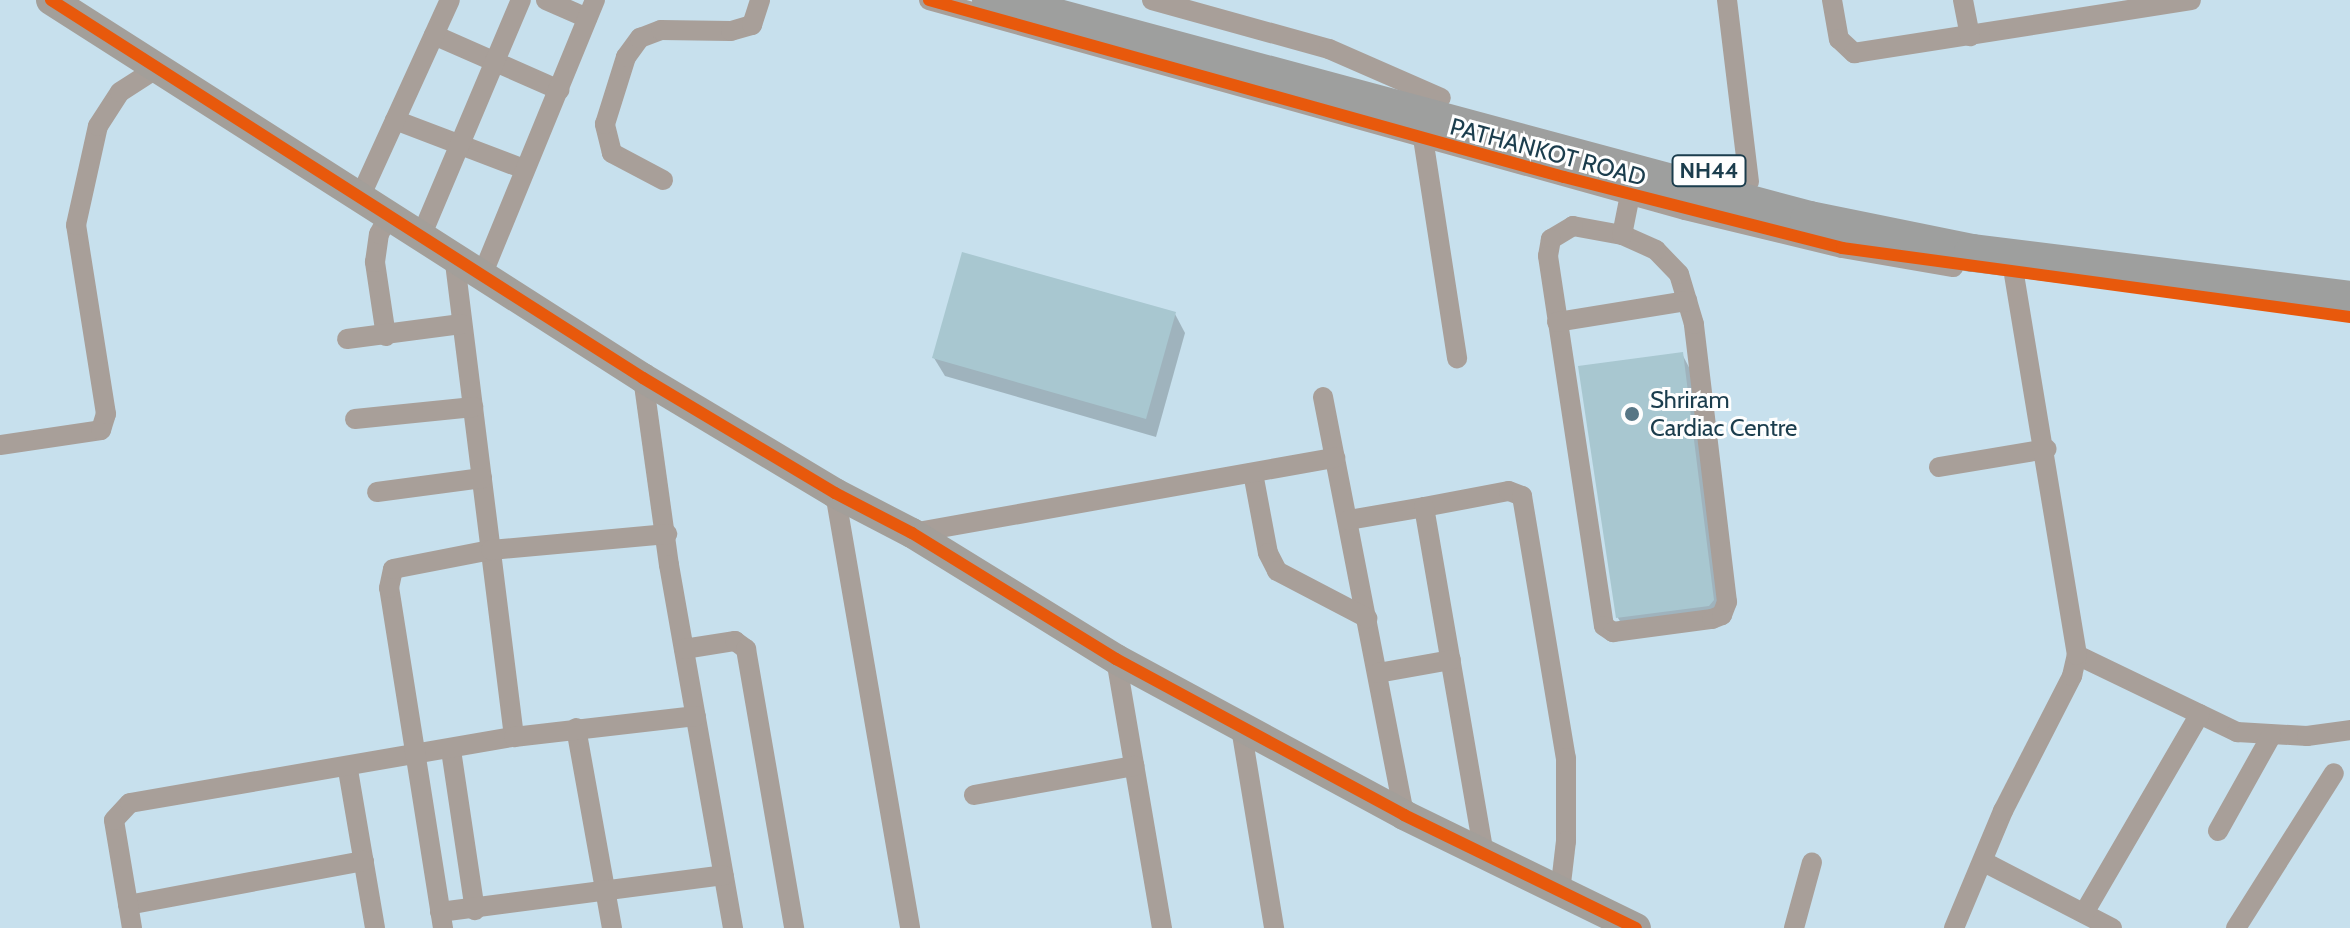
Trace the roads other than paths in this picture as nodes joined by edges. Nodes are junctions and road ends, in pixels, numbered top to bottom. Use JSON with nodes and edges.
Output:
{"nodes":[{"id":1,"x":51,"y":0,"type":"edge"},
{"id":2,"x":450,"y":0,"type":"edge"},
{"id":3,"x":521,"y":0,"type":"edge"},
{"id":4,"x":546,"y":0,"type":"edge"},
{"id":5,"x":760,"y":0,"type":"edge"},
{"id":6,"x":929,"y":0,"type":"edge"},
{"id":7,"x":991,"y":0,"type":"edge"},
{"id":8,"x":1080,"y":0,"type":"edge"},
{"id":9,"x":1152,"y":0,"type":"edge"},
{"id":10,"x":1727,"y":0,"type":"edge"},
{"id":11,"x":1832,"y":0,"type":"edge"},
{"id":12,"x":1963,"y":0,"type":"edge"},
{"id":13,"x":2191,"y":0,"type":"edge"},
{"id":14,"x":591,"y":9,"type":"edge"},
{"id":15,"x":1228,"y":10,"type":"edge"},
{"id":16,"x":434,"y":35,"type":"junction"},
{"id":17,"x":1970,"y":36,"type":"junction"},
{"id":18,"x":498,"y":63,"type":"junction"},
{"id":19,"x":159,"y":67,"type":"junction"},
{"id":20,"x":559,"y":90,"type":"junction"},
{"id":21,"x":1441,"y":98,"type":"junction"},
{"id":22,"x":395,"y":120,"type":"junction"},
{"id":23,"x":1423,"y":138,"type":"junction"},
{"id":24,"x":461,"y":145,"type":"junction"},
{"id":25,"x":524,"y":169,"type":"junction"},
{"id":26,"x":663,"y":180,"type":"dead end"},
{"id":27,"x":1749,"y":182,"type":"junction"},
{"id":28,"x":361,"y":195,"type":"junction"},
{"id":29,"x":1630,"y":195,"type":"junction"},
{"id":30,"x":390,"y":214,"type":"junction"},
{"id":31,"x":422,"y":234,"type":"junction"},
{"id":32,"x":1622,"y":235,"type":"junction"},
{"id":33,"x":454,"y":255,"type":"junction"},
{"id":34,"x":483,"y":273,"type":"junction"},
{"id":35,"x":2014,"y":276,"type":"junction"},
{"id":36,"x":2350,"y":279,"type":"edge"},
{"id":37,"x":2350,"y":300,"type":"edge"},
{"id":38,"x":1687,"y":301,"type":"junction"},
{"id":39,"x":2350,"y":317,"type":"edge"},
{"id":40,"x":1557,"y":322,"type":"junction"},
{"id":41,"x":461,"y":324,"type":"junction"},
{"id":42,"x":386,"y":336,"type":"junction"},
{"id":43,"x":347,"y":339,"type":"dead end"},
{"id":44,"x":1457,"y":358,"type":"dead end"},
{"id":45,"x":643,"y":378,"type":"junction"},
{"id":46,"x":1323,"y":397,"type":"dead end"},
{"id":47,"x":473,"y":407,"type":"junction"},
{"id":48,"x":355,"y":419,"type":"dead end"},
{"id":49,"x":0,"y":445,"type":"edge"},
{"id":50,"x":2046,"y":449,"type":"junction"},
{"id":51,"x":1335,"y":458,"type":"junction"},
{"id":52,"x":1939,"y":467,"type":"dead end"},
{"id":53,"x":1253,"y":473,"type":"junction"},
{"id":54,"x":482,"y":478,"type":"junction"},
{"id":55,"x":377,"y":492,"type":"dead end"},
{"id":56,"x":835,"y":493,"type":"junction"},
{"id":57,"x":1424,"y":507,"type":"junction"},
{"id":58,"x":1349,"y":520,"type":"junction"},
{"id":59,"x":912,"y":533,"type":"junction"},
{"id":60,"x":667,"y":534,"type":"junction"},
{"id":61,"x":491,"y":550,"type":"junction"},
{"id":62,"x":1367,"y":618,"type":"junction"},
{"id":63,"x":684,"y":649,"type":"junction"},
{"id":64,"x":2077,"y":655,"type":"junction"},
{"id":65,"x":1116,"y":659,"type":"junction"},
{"id":66,"x":1451,"y":660,"type":"junction"},
{"id":67,"x":1378,"y":673,"type":"junction"},
{"id":68,"x":2200,"y":714,"type":"junction"},
{"id":69,"x":696,"y":716,"type":"junction"},
{"id":70,"x":576,"y":728,"type":"junction"},
{"id":71,"x":1241,"y":728,"type":"junction"},
{"id":72,"x":2350,"y":730,"type":"edge"},
{"id":73,"x":2271,"y":736,"type":"junction"},
{"id":74,"x":514,"y":737,"type":"junction"},
{"id":75,"x":451,"y":750,"type":"junction"},
{"id":76,"x":419,"y":756,"type":"junction"},
{"id":77,"x":1134,"y":766,"type":"junction"},
{"id":78,"x":348,"y":770,"type":"junction"},
{"id":79,"x":2334,"y":773,"type":"dead end"},
{"id":80,"x":974,"y":795,"type":"dead end"},
{"id":81,"x":1404,"y":815,"type":"junction"},
{"id":82,"x":2218,"y":831,"type":"dead end"},
{"id":83,"x":1484,"y":853,"type":"junction"},
{"id":84,"x":364,"y":861,"type":"junction"},
{"id":85,"x":1812,"y":862,"type":"dead end"},
{"id":86,"x":1984,"y":862,"type":"junction"},
{"id":87,"x":724,"y":875,"type":"junction"},
{"id":88,"x":606,"y":892,"type":"junction"},
{"id":89,"x":1560,"y":892,"type":"junction"},
{"id":90,"x":128,"y":905,"type":"junction"},
{"id":91,"x":475,"y":910,"type":"junction"},
{"id":92,"x":2084,"y":913,"type":"junction"},
{"id":93,"x":442,"y":920,"type":"edge"},
{"id":94,"x":132,"y":928,"type":"edge"},
{"id":95,"x":375,"y":928,"type":"edge"},
{"id":96,"x":612,"y":928,"type":"edge"},
{"id":97,"x":733,"y":928,"type":"edge"},
{"id":98,"x":794,"y":928,"type":"edge"},
{"id":99,"x":910,"y":928,"type":"edge"},
{"id":100,"x":1162,"y":928,"type":"edge"},
{"id":101,"x":1274,"y":928,"type":"edge"},
{"id":102,"x":1636,"y":928,"type":"edge"},
{"id":103,"x":1794,"y":928,"type":"edge"},
{"id":104,"x":1954,"y":928,"type":"edge"},
{"id":105,"x":2112,"y":928,"type":"edge"},
{"id":106,"x":2236,"y":928,"type":"edge"}],
"edges":[{"from":1,"to":19,"type":"street"},
{"from":2,"to":16,"type":"street"},
{"from":3,"to":18,"type":"street"},
{"from":4,"to":14,"type":"street"},
{"from":5,"to":26,"type":"street"},
{"from":6,"to":23,"type":"street"},
{"from":7,"to":37,"type":"highway","name":"PATHANKOT ROAD","number":"NH44"},
{"from":8,"to":21,"type":"highway","number":"NH44"},
{"from":9,"to":15,"type":"street"},
{"from":10,"to":27,"type":"street"},
{"from":11,"to":17,"type":"street"},
{"from":12,"to":17,"type":"street"},
{"from":13,"to":17,"type":"street"},
{"from":14,"to":20,"type":"street"},
{"from":15,"to":21,"type":"street"},
{"from":16,"to":18,"type":"street"},
{"from":16,"to":22,"type":"street"},
{"from":18,"to":20,"type":"street"},
{"from":18,"to":24,"type":"street"},
{"from":19,"to":28,"type":"street"},
{"from":19,"to":49,"type":"street"},
{"from":20,"to":25,"type":"street"},
{"from":21,"to":27,"type":"highway","number":"NH44"},
{"from":22,"to":24,"type":"street"},
{"from":22,"to":28,"type":"street"},
{"from":23,"to":29,"type":"street"},
{"from":23,"to":44,"type":"street"},
{"from":24,"to":25,"type":"street"},
{"from":24,"to":31,"type":"street"},
{"from":25,"to":34,"type":"street"},
{"from":27,"to":36,"type":"highway","number":"NH44"},
{"from":28,"to":30,"type":"street"},
{"from":29,"to":32,"type":"street"},
{"from":29,"to":35,"type":"street"},
{"from":30,"to":31,"type":"street"},
{"from":30,"to":42,"type":"street"},
{"from":31,"to":33,"type":"street"},
{"from":32,"to":38,"type":"street"},
{"from":32,"to":40,"type":"street"},
{"from":33,"to":34,"type":"street"},
{"from":33,"to":41,"type":"street"},
{"from":34,"to":45,"type":"street"},
{"from":35,"to":39,"type":"street"},
{"from":35,"to":50,"type":"street"},
{"from":38,"to":40,"type":"street"},
{"from":38,"to":40,"type":"street"},
{"from":41,"to":42,"type":"street"},
{"from":41,"to":47,"type":"street"},
{"from":42,"to":43,"type":"street"},
{"from":45,"to":56,"type":"street"},
{"from":45,"to":60,"type":"street"},
{"from":46,"to":51,"type":"street"},
{"from":47,"to":48,"type":"street"},
{"from":47,"to":54,"type":"street"},
{"from":50,"to":52,"type":"street"},
{"from":50,"to":64,"type":"street"},
{"from":51,"to":53,"type":"street"},
{"from":51,"to":58,"type":"street"},
{"from":53,"to":59,"type":"street"},
{"from":53,"to":62,"type":"street"},
{"from":54,"to":55,"type":"street"},
{"from":54,"to":61,"type":"street"},
{"from":56,"to":59,"type":"street"},
{"from":56,"to":99,"type":"street"},
{"from":57,"to":58,"type":"street"},
{"from":57,"to":66,"type":"street"},
{"from":57,"to":89,"type":"street"},
{"from":58,"to":62,"type":"street"},
{"from":59,"to":65,"type":"street"},
{"from":60,"to":61,"type":"street"},
{"from":60,"to":63,"type":"street"},
{"from":61,"to":74,"type":"street"},
{"from":61,"to":76,"type":"street"},
{"from":62,"to":67,"type":"street"},
{"from":63,"to":69,"type":"street"},
{"from":63,"to":98,"type":"street"},
{"from":64,"to":68,"type":"street"},
{"from":64,"to":86,"type":"street"},
{"from":65,"to":71,"type":"street"},
{"from":65,"to":77,"type":"street"},
{"from":66,"to":67,"type":"street"},
{"from":66,"to":83,"type":"street"},
{"from":67,"to":81,"type":"street"},
{"from":68,"to":73,"type":"street"},
{"from":68,"to":92,"type":"street"},
{"from":69,"to":70,"type":"street"},
{"from":69,"to":87,"type":"street"},
{"from":70,"to":74,"type":"street"},
{"from":70,"to":88,"type":"street"},
{"from":71,"to":81,"type":"street"},
{"from":71,"to":101,"type":"street"},
{"from":72,"to":73,"type":"street"},
{"from":73,"to":82,"type":"street"},
{"from":74,"to":75,"type":"street"},
{"from":75,"to":76,"type":"street"},
{"from":75,"to":91,"type":"street"},
{"from":76,"to":78,"type":"street"},
{"from":76,"to":93,"type":"street"},
{"from":77,"to":80,"type":"street"},
{"from":77,"to":100,"type":"street"},
{"from":78,"to":84,"type":"street"},
{"from":78,"to":90,"type":"street"},
{"from":79,"to":106,"type":"street"},
{"from":81,"to":83,"type":"street"},
{"from":83,"to":89,"type":"street"},
{"from":84,"to":90,"type":"street"},
{"from":84,"to":95,"type":"street"},
{"from":85,"to":103,"type":"street"},
{"from":86,"to":92,"type":"street"},
{"from":86,"to":104,"type":"street"},
{"from":87,"to":88,"type":"street"},
{"from":87,"to":97,"type":"street"},
{"from":88,"to":91,"type":"street"},
{"from":88,"to":96,"type":"street"},
{"from":89,"to":102,"type":"street"},
{"from":90,"to":94,"type":"street"},
{"from":91,"to":93,"type":"street"},
{"from":92,"to":105,"type":"street"}]}
